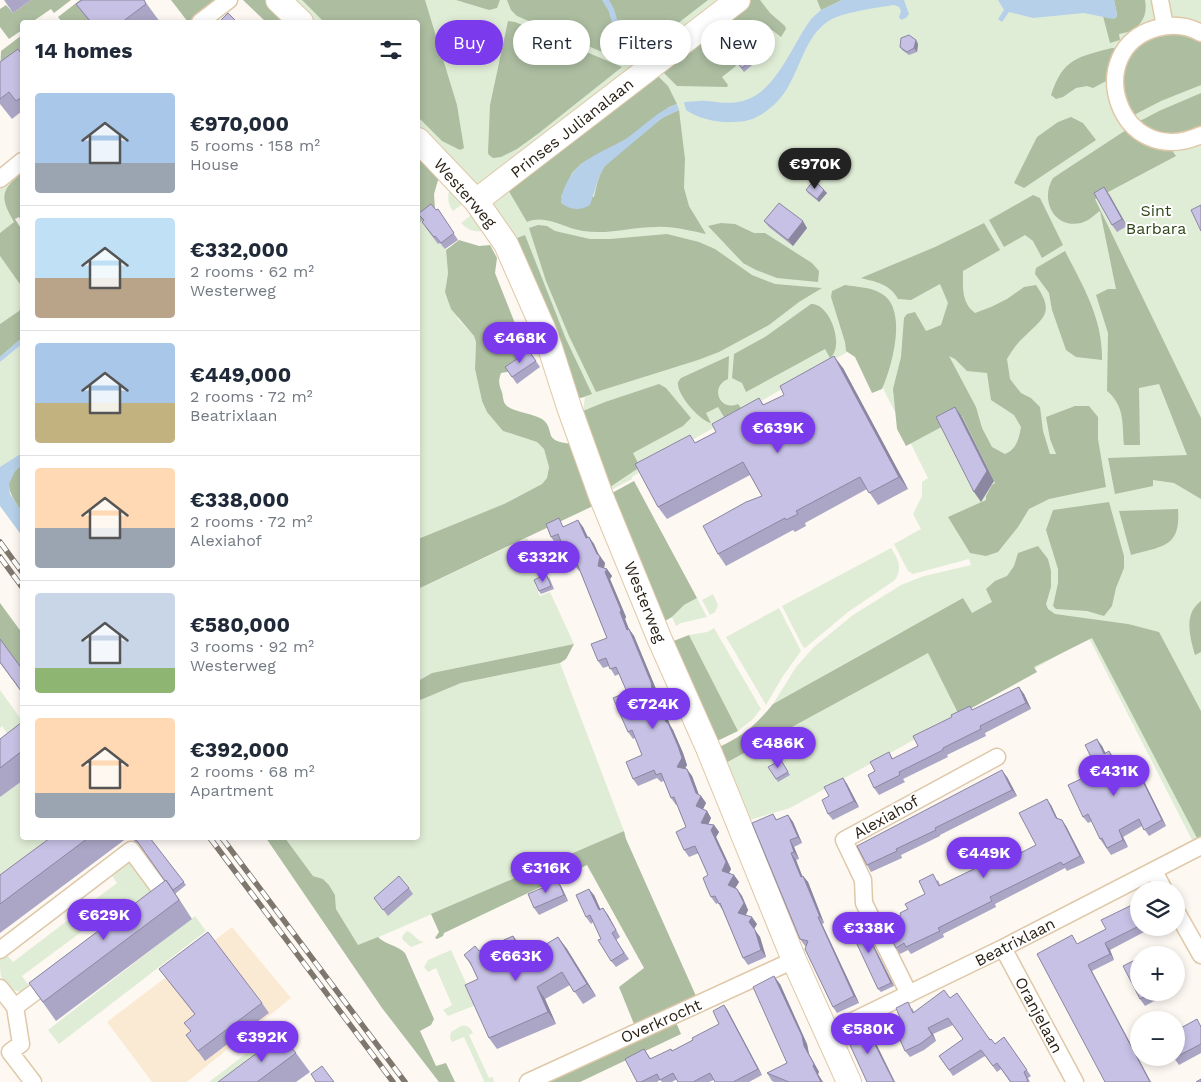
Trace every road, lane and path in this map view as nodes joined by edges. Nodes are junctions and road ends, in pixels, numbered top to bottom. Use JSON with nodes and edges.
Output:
{"nodes":[{"id":1,"x":229,"y":0,"type":"edge"},
{"id":2,"x":278,"y":0,"type":"edge"},
{"id":3,"x":738,"y":0,"type":"edge"},
{"id":4,"x":1160,"y":0,"type":"edge"},
{"id":5,"x":203,"y":20,"type":"edge"},
{"id":6,"x":299,"y":20,"type":"edge"},
{"id":7,"x":1165,"y":26,"type":"junction"},
{"id":8,"x":1201,"y":33,"type":"edge"},
{"id":9,"x":1201,"y":135,"type":"edge"},
{"id":10,"x":420,"y":142,"type":"edge"},
{"id":11,"x":20,"y":163,"type":"edge"},
{"id":12,"x":0,"y":179,"type":"edge"},
{"id":13,"x":476,"y":201,"type":"junction"},
{"id":14,"x":997,"y":757,"type":"dead end"},
{"id":15,"x":1201,"y":846,"type":"edge"},
{"id":16,"x":1154,"y":871,"type":"junction"},
{"id":17,"x":1159,"y":881,"type":"edge"},
{"id":18,"x":149,"y":908,"type":"edge"},
{"id":19,"x":1185,"y":927,"type":"edge"},
{"id":20,"x":1003,"y":948,"type":"junction"},
{"id":21,"x":0,"y":950,"type":"edge"},
{"id":22,"x":1201,"y":955,"type":"edge"},
{"id":23,"x":794,"y":960,"type":"junction"},
{"id":24,"x":62,"y":972,"type":"edge"},
{"id":25,"x":0,"y":988,"type":"edge"},
{"id":26,"x":909,"y":994,"type":"junction"},
{"id":27,"x":15,"y":1007,"type":"junction"},
{"id":28,"x":826,"y":1034,"type":"junction"},
{"id":29,"x":5,"y":1056,"type":"edge"},
{"id":30,"x":33,"y":1082,"type":"edge"},
{"id":31,"x":528,"y":1082,"type":"edge"},
{"id":32,"x":849,"y":1082,"type":"edge"},
{"id":33,"x":1075,"y":1082,"type":"edge"}],
"edges":[{"from":1,"to":5,"type":"street"},
{"from":2,"to":6,"type":"street"},
{"from":3,"to":13,"type":"street","name":"Prinses Julianalaan"},
{"from":4,"to":7,"type":"street"},
{"from":7,"to":8,"type":"street"},
{"from":7,"to":9,"type":"street"},
{"from":10,"to":13,"type":"street","name":"Westerweg"},
{"from":11,"to":12,"type":"street"},
{"from":13,"to":23,"type":"street","name":"Westerweg"},
{"from":14,"to":26,"type":"street","name":"Alexiahof"},
{"from":15,"to":16,"type":"street","name":"Beatrixlaan"},
{"from":16,"to":17,"type":"street"},
{"from":16,"to":20,"type":"street","name":"Beatrixlaan"},
{"from":18,"to":21,"type":"street"},
{"from":19,"to":22,"type":"street"},
{"from":20,"to":26,"type":"street","name":"Beatrixlaan"},
{"from":20,"to":33,"type":"street","name":"Oranjelaan"},
{"from":23,"to":28,"type":"street","name":"Westerweg"},
{"from":23,"to":31,"type":"street","name":"Overkrocht"},
{"from":24,"to":27,"type":"street"},
{"from":25,"to":27,"type":"street"},
{"from":26,"to":28,"type":"street","name":"Beatrixlaan"},
{"from":27,"to":29,"type":"street"},
{"from":28,"to":32,"type":"street","name":"Westerweg"},
{"from":29,"to":30,"type":"street"}]}
